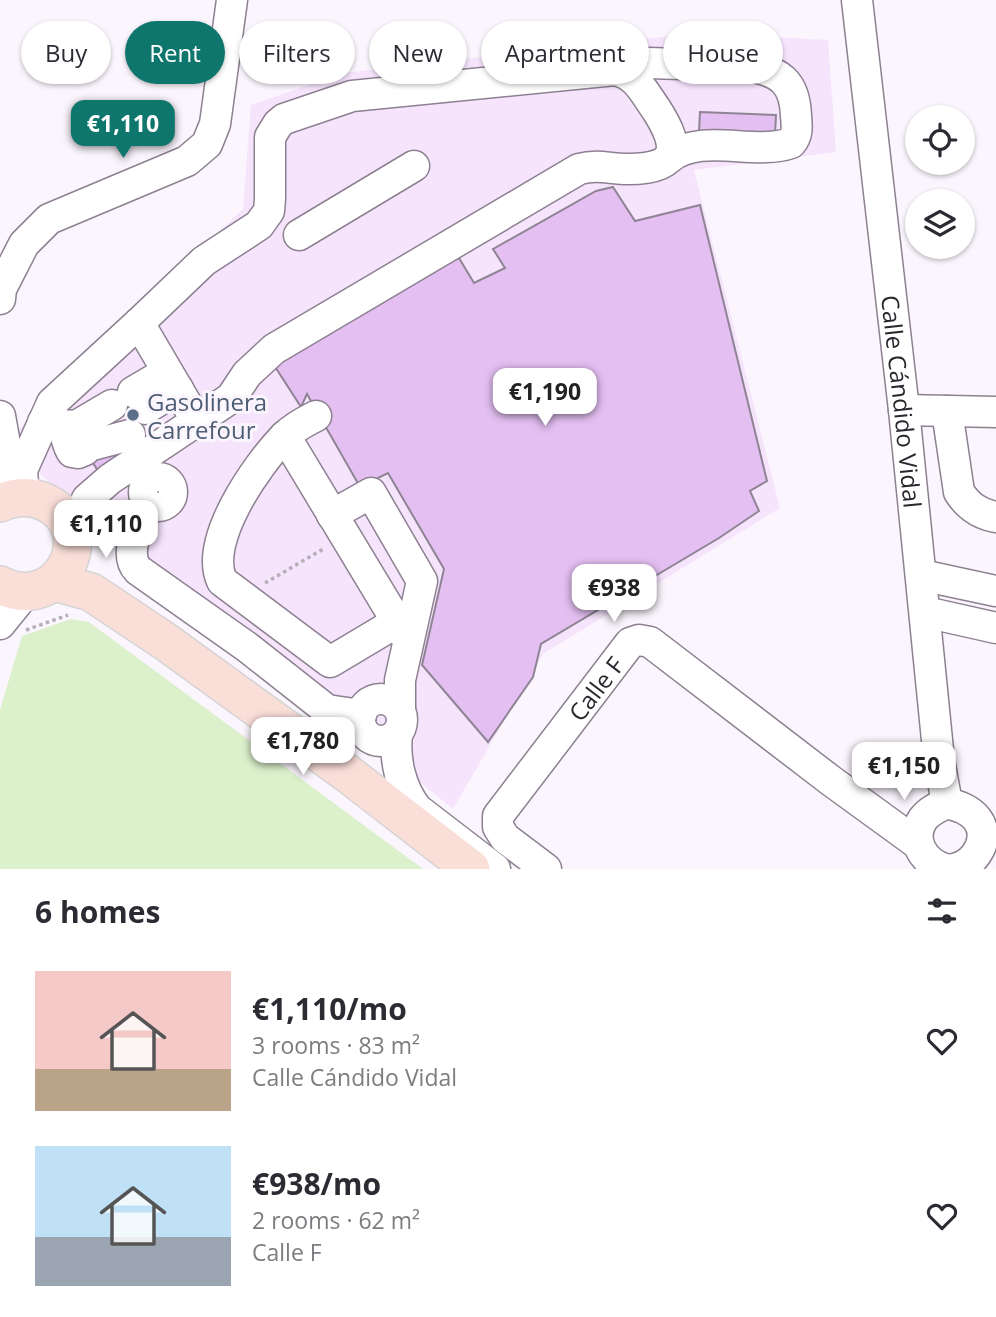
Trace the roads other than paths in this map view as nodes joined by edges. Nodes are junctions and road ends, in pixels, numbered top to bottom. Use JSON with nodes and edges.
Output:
{"nodes":[{"id":1,"x":232,"y":0,"type":"edge"},
{"id":2,"x":857,"y":0,"type":"edge"},
{"id":3,"x":649,"y":63,"type":"edge"},
{"id":4,"x":481,"y":83,"type":"edge"},
{"id":5,"x":638,"y":84,"type":"edge"},
{"id":6,"x":670,"y":158,"type":"junction"},
{"id":7,"x":414,"y":166,"type":"dead end"},
{"id":8,"x":299,"y":235,"type":"dead end"},
{"id":9,"x":0,"y":299,"type":"edge"},
{"id":10,"x":139,"y":323,"type":"junction"},
{"id":11,"x":181,"y":395,"type":"junction"},
{"id":12,"x":904,"y":410,"type":"junction"},
{"id":13,"x":947,"y":411,"type":"junction"},
{"id":14,"x":996,"y":412,"type":"edge"},
{"id":15,"x":0,"y":416,"type":"edge"},
{"id":16,"x":316,"y":416,"type":"dead end"},
{"id":17,"x":137,"y":418,"type":"junction"},
{"id":18,"x":51,"y":423,"type":"junction"},
{"id":19,"x":285,"y":436,"type":"junction"},
{"id":20,"x":110,"y":479,"type":"junction"},
{"id":21,"x":164,"y":499,"type":"junction"},
{"id":22,"x":11,"y":500,"type":"edge"},
{"id":23,"x":332,"y":515,"type":"junction"},
{"id":24,"x":996,"y":517,"type":"edge"},
{"id":25,"x":45,"y":570,"type":"edge"},
{"id":26,"x":921,"y":575,"type":"junction"},
{"id":27,"x":996,"y":591,"type":"edge"},
{"id":28,"x":925,"y":612,"type":"junction"},
{"id":29,"x":0,"y":622,"type":"edge"},
{"id":30,"x":996,"y":628,"type":"edge"},
{"id":31,"x":403,"y":644,"type":"junction"},
{"id":32,"x":382,"y":720,"type":"junction"},
{"id":33,"x":326,"y":758,"type":"junction"},
{"id":34,"x":947,"y":803,"type":"junction"},
{"id":35,"x":988,"y":831,"type":"edge"},
{"id":36,"x":934,"y":862,"type":"edge"},
{"id":37,"x":471,"y":869,"type":"edge"},
{"id":38,"x":495,"y":869,"type":"edge"},
{"id":39,"x":546,"y":869,"type":"edge"}],
"edges":[{"from":1,"to":9,"type":"street"},
{"from":2,"to":12,"type":"street","name":"Calle Cándido Vidal"},
{"from":3,"to":6,"type":"street"},
{"from":4,"to":10,"type":"street"},
{"from":5,"to":6,"type":"street"},
{"from":6,"to":11,"type":"street"},
{"from":7,"to":8,"type":"street"},
{"from":10,"to":11,"type":"street"},
{"from":10,"to":18,"type":"street"},
{"from":11,"to":17,"type":"street"},
{"from":11,"to":17,"type":"street"},
{"from":12,"to":13,"type":"street"},
{"from":12,"to":26,"type":"street","name":"Calle Cándido Vidal"},
{"from":13,"to":14,"type":"street"},
{"from":13,"to":24,"type":"street"},
{"from":15,"to":22,"type":"street"},
{"from":16,"to":19,"type":"street"},
{"from":17,"to":18,"type":"street"},
{"from":17,"to":18,"type":"street"},
{"from":17,"to":20,"type":"street"},
{"from":17,"to":21,"type":"street"},
{"from":18,"to":22,"type":"street"},
{"from":19,"to":23,"type":"street"},
{"from":19,"to":31,"type":"street"},
{"from":20,"to":21,"type":"street"},
{"from":20,"to":25,"type":"street"},
{"from":21,"to":32,"type":"street"},
{"from":22,"to":25,"type":"main road"},
{"from":23,"to":31,"type":"street"},
{"from":23,"to":31,"type":"street"},
{"from":25,"to":29,"type":"street"},
{"from":25,"to":33,"type":"main road"},
{"from":26,"to":27,"type":"street"},
{"from":26,"to":28,"type":"street","name":"Calle Cándido Vidal"},
{"from":28,"to":30,"type":"street"},
{"from":28,"to":34,"type":"street","name":"Calle Cándido Vidal"},
{"from":31,"to":32,"type":"street"},
{"from":32,"to":33,"type":"street"},
{"from":32,"to":38,"type":"street"},
{"from":33,"to":37,"type":"main road"},
{"from":34,"to":35,"type":"street"},
{"from":34,"to":36,"type":"street"},
{"from":35,"to":36,"type":"street"},
{"from":36,"to":39,"type":"street","name":"Calle F"}]}
